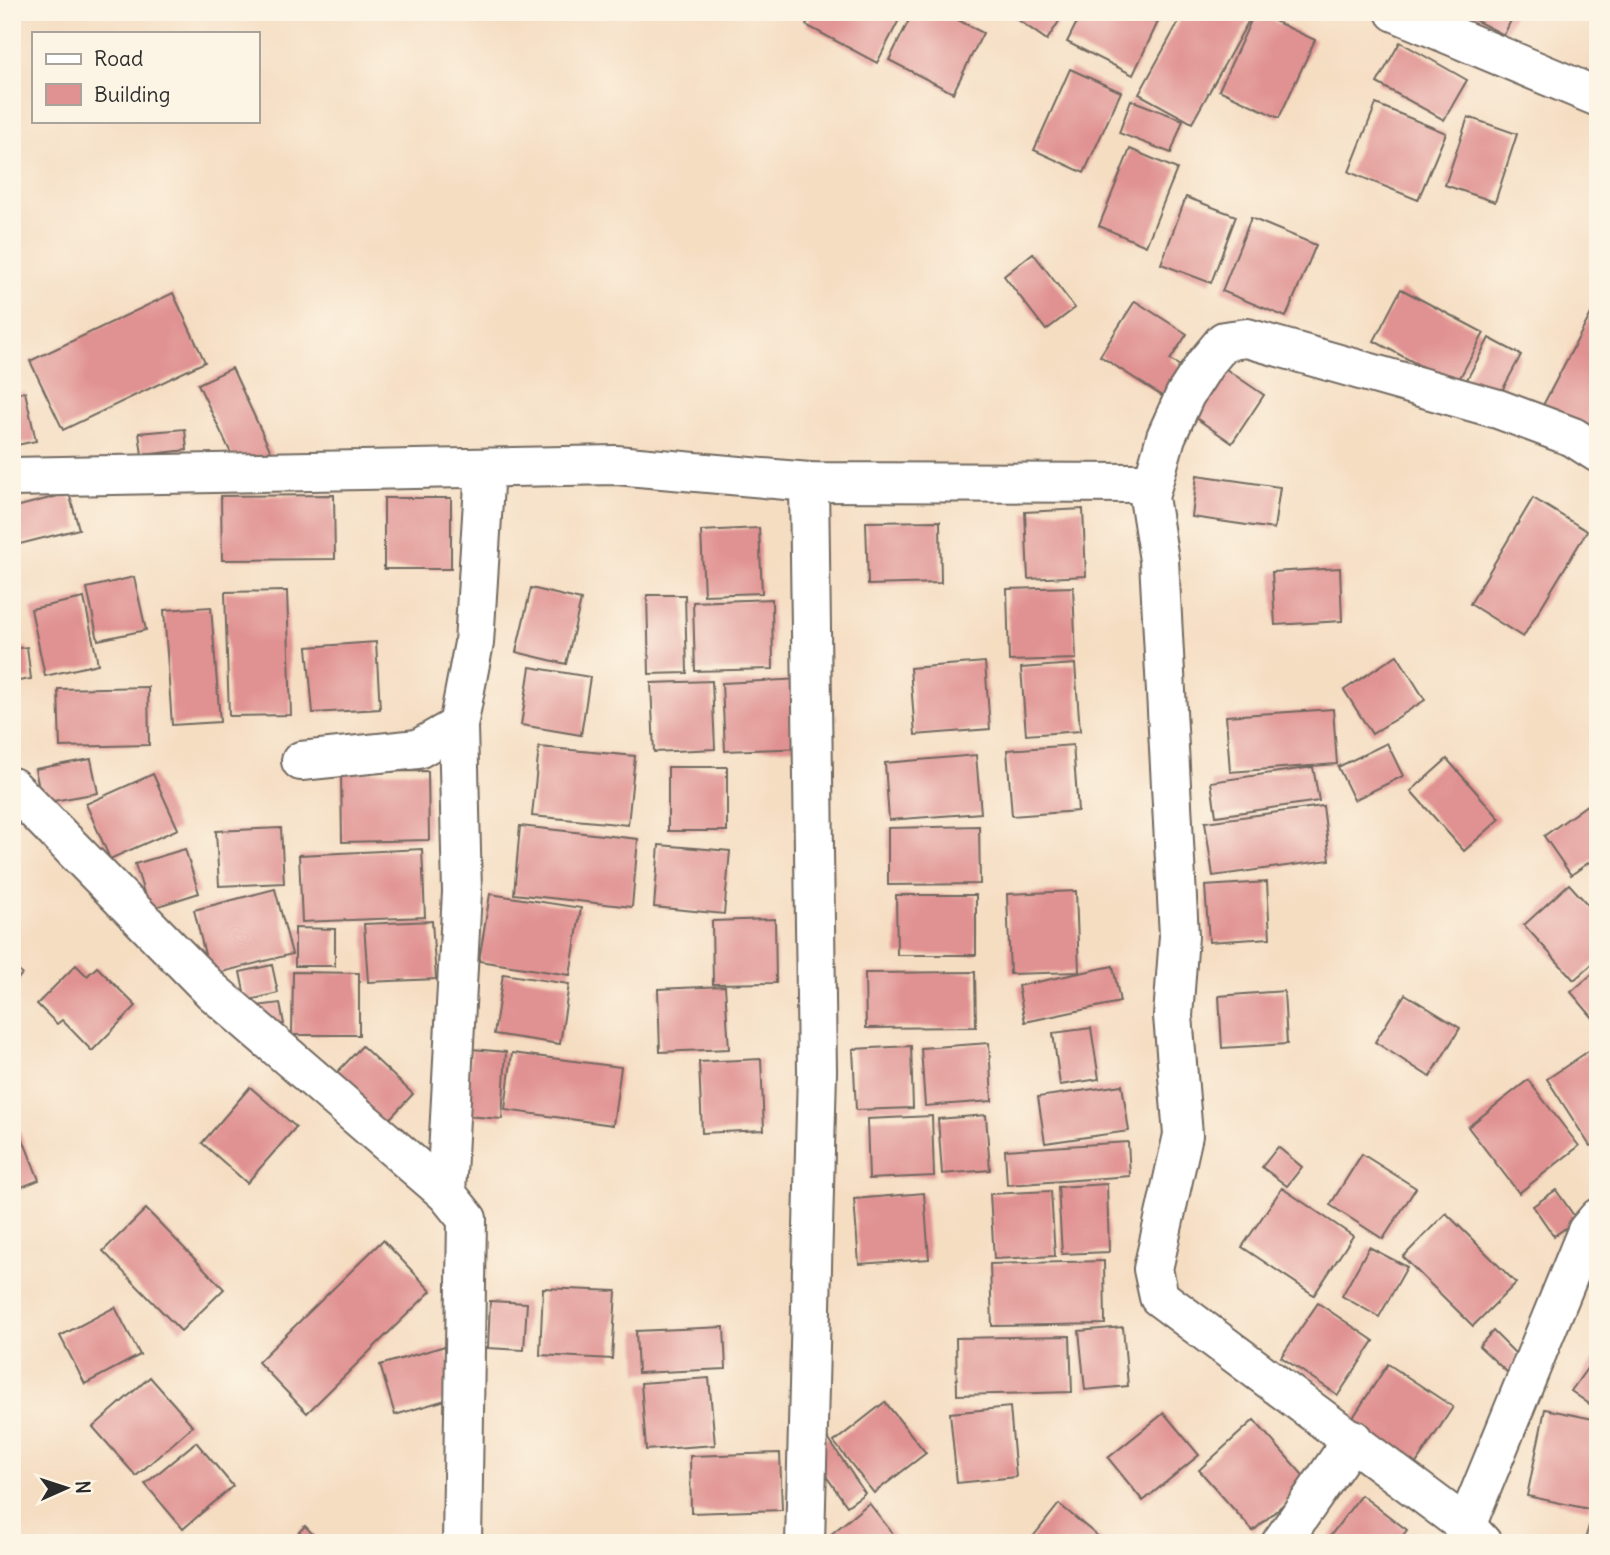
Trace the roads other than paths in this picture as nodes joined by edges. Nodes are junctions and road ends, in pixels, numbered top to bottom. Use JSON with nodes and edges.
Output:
{"nodes":[{"id":1,"x":1395,"y":12,"type":"edge"},
{"id":2,"x":1598,"y":97,"type":"edge"},
{"id":3,"x":1598,"y":453,"type":"edge"},
{"id":4,"x":485,"y":469,"type":"junction"},
{"id":5,"x":12,"y":477,"type":"edge"},
{"id":6,"x":809,"y":482,"type":"junction"},
{"id":7,"x":1150,"y":483,"type":"junction"},
{"id":8,"x":458,"y":726,"type":"junction"},
{"id":9,"x":301,"y":761,"type":"dead end"},
{"id":10,"x":12,"y":787,"type":"edge"},
{"id":11,"x":446,"y":1193,"type":"junction"},
{"id":12,"x":1594,"y":1229,"type":"edge"},
{"id":13,"x":1353,"y":1439,"type":"junction"},
{"id":14,"x":1474,"y":1534,"type":"edge"},
{"id":15,"x":462,"y":1543,"type":"edge"},
{"id":16,"x":805,"y":1543,"type":"edge"},
{"id":17,"x":1281,"y":1543,"type":"edge"}],
"edges":[{"from":1,"to":2,"type":"street"},
{"from":3,"to":7,"type":"street"},
{"from":4,"to":5,"type":"street"},
{"from":4,"to":6,"type":"street"},
{"from":4,"to":8,"type":"street"},
{"from":6,"to":7,"type":"street"},
{"from":6,"to":16,"type":"street"},
{"from":7,"to":13,"type":"street"},
{"from":8,"to":9,"type":"street"},
{"from":8,"to":11,"type":"street"},
{"from":10,"to":11,"type":"street"},
{"from":11,"to":15,"type":"street"},
{"from":12,"to":14,"type":"street"},
{"from":13,"to":14,"type":"street"},
{"from":13,"to":17,"type":"street"}]}
